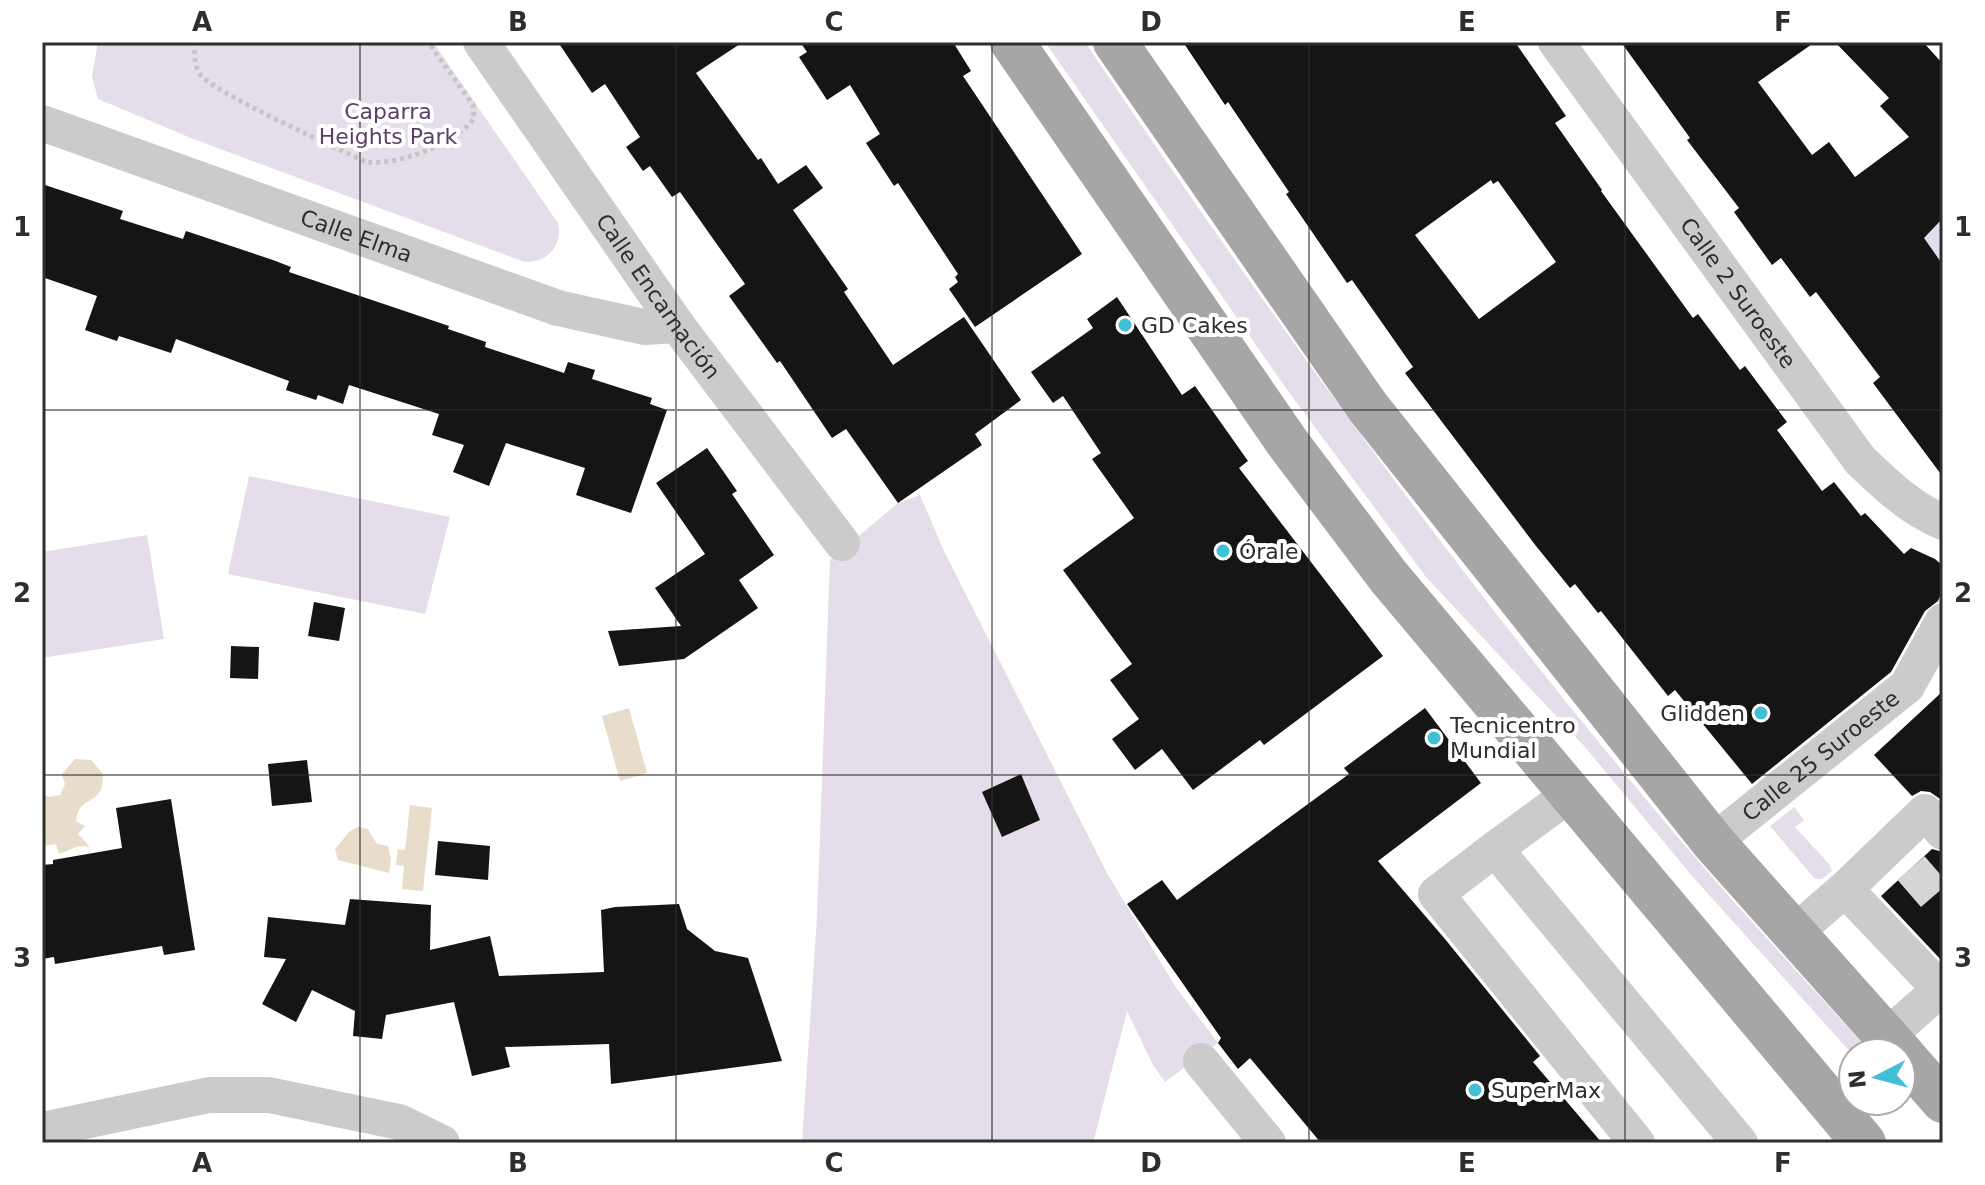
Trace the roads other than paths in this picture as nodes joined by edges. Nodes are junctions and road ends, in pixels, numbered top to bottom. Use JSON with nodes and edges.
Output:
{"nodes":[{"id":1,"x":481,"y":42,"type":"edge"},
{"id":2,"x":1012,"y":42,"type":"edge"},
{"id":3,"x":1115,"y":42,"type":"edge"},
{"id":4,"x":1556,"y":42,"type":"edge"},
{"id":5,"x":42,"y":123,"type":"edge"},
{"id":6,"x":677,"y":325,"type":"junction"},
{"id":7,"x":1943,"y":522,"type":"edge"},
{"id":8,"x":842,"y":543,"type":"dead end"},
{"id":9,"x":1943,"y":621,"type":"edge"},
{"id":10,"x":1570,"y":794,"type":"junction"},
{"id":11,"x":1943,"y":832,"type":"edge"},
{"id":12,"x":1713,"y":842,"type":"junction"},
{"id":13,"x":1495,"y":849,"type":"junction"},
{"id":14,"x":1845,"y":889,"type":"junction"},
{"id":15,"x":1794,"y":933,"type":"junction"},
{"id":16,"x":1942,"y":988,"type":"edge"},
{"id":17,"x":1886,"y":1037,"type":"edge"},
{"id":18,"x":1904,"y":1037,"type":"edge"},
{"id":19,"x":1201,"y":1061,"type":"dead end"},
{"id":20,"x":1917,"y":1072,"type":"edge"},
{"id":21,"x":1943,"y":1101,"type":"edge"},
{"id":22,"x":42,"y":1130,"type":"edge"},
{"id":23,"x":442,"y":1143,"type":"edge"},
{"id":24,"x":1268,"y":1143,"type":"edge"},
{"id":25,"x":1637,"y":1143,"type":"edge"},
{"id":26,"x":1740,"y":1143,"type":"edge"},
{"id":27,"x":1864,"y":1143,"type":"edge"}],
"edges":[{"from":1,"to":6,"type":"street","name":"Calle Encarnación"},
{"from":2,"to":10,"type":"main road"},
{"from":3,"to":12,"type":"main road"},
{"from":4,"to":7,"type":"street","name":"Calle 2 Suroeste"},
{"from":5,"to":6,"type":"street","name":"Calle Elma"},
{"from":6,"to":8,"type":"street","name":"Calle Encarnación"},
{"from":9,"to":12,"type":"street","name":"Calle 25 Suroeste"},
{"from":10,"to":13,"type":"street"},
{"from":10,"to":27,"type":"main road"},
{"from":11,"to":14,"type":"street"},
{"from":12,"to":15,"type":"main road"},
{"from":13,"to":25,"type":"street"},
{"from":13,"to":26,"type":"street"},
{"from":14,"to":15,"type":"street"},
{"from":14,"to":16,"type":"street"},
{"from":15,"to":17,"type":"main road"},
{"from":16,"to":18,"type":"street"},
{"from":19,"to":24,"type":"street"},
{"from":20,"to":21,"type":"main road"},
{"from":22,"to":23,"type":"street"}]}
